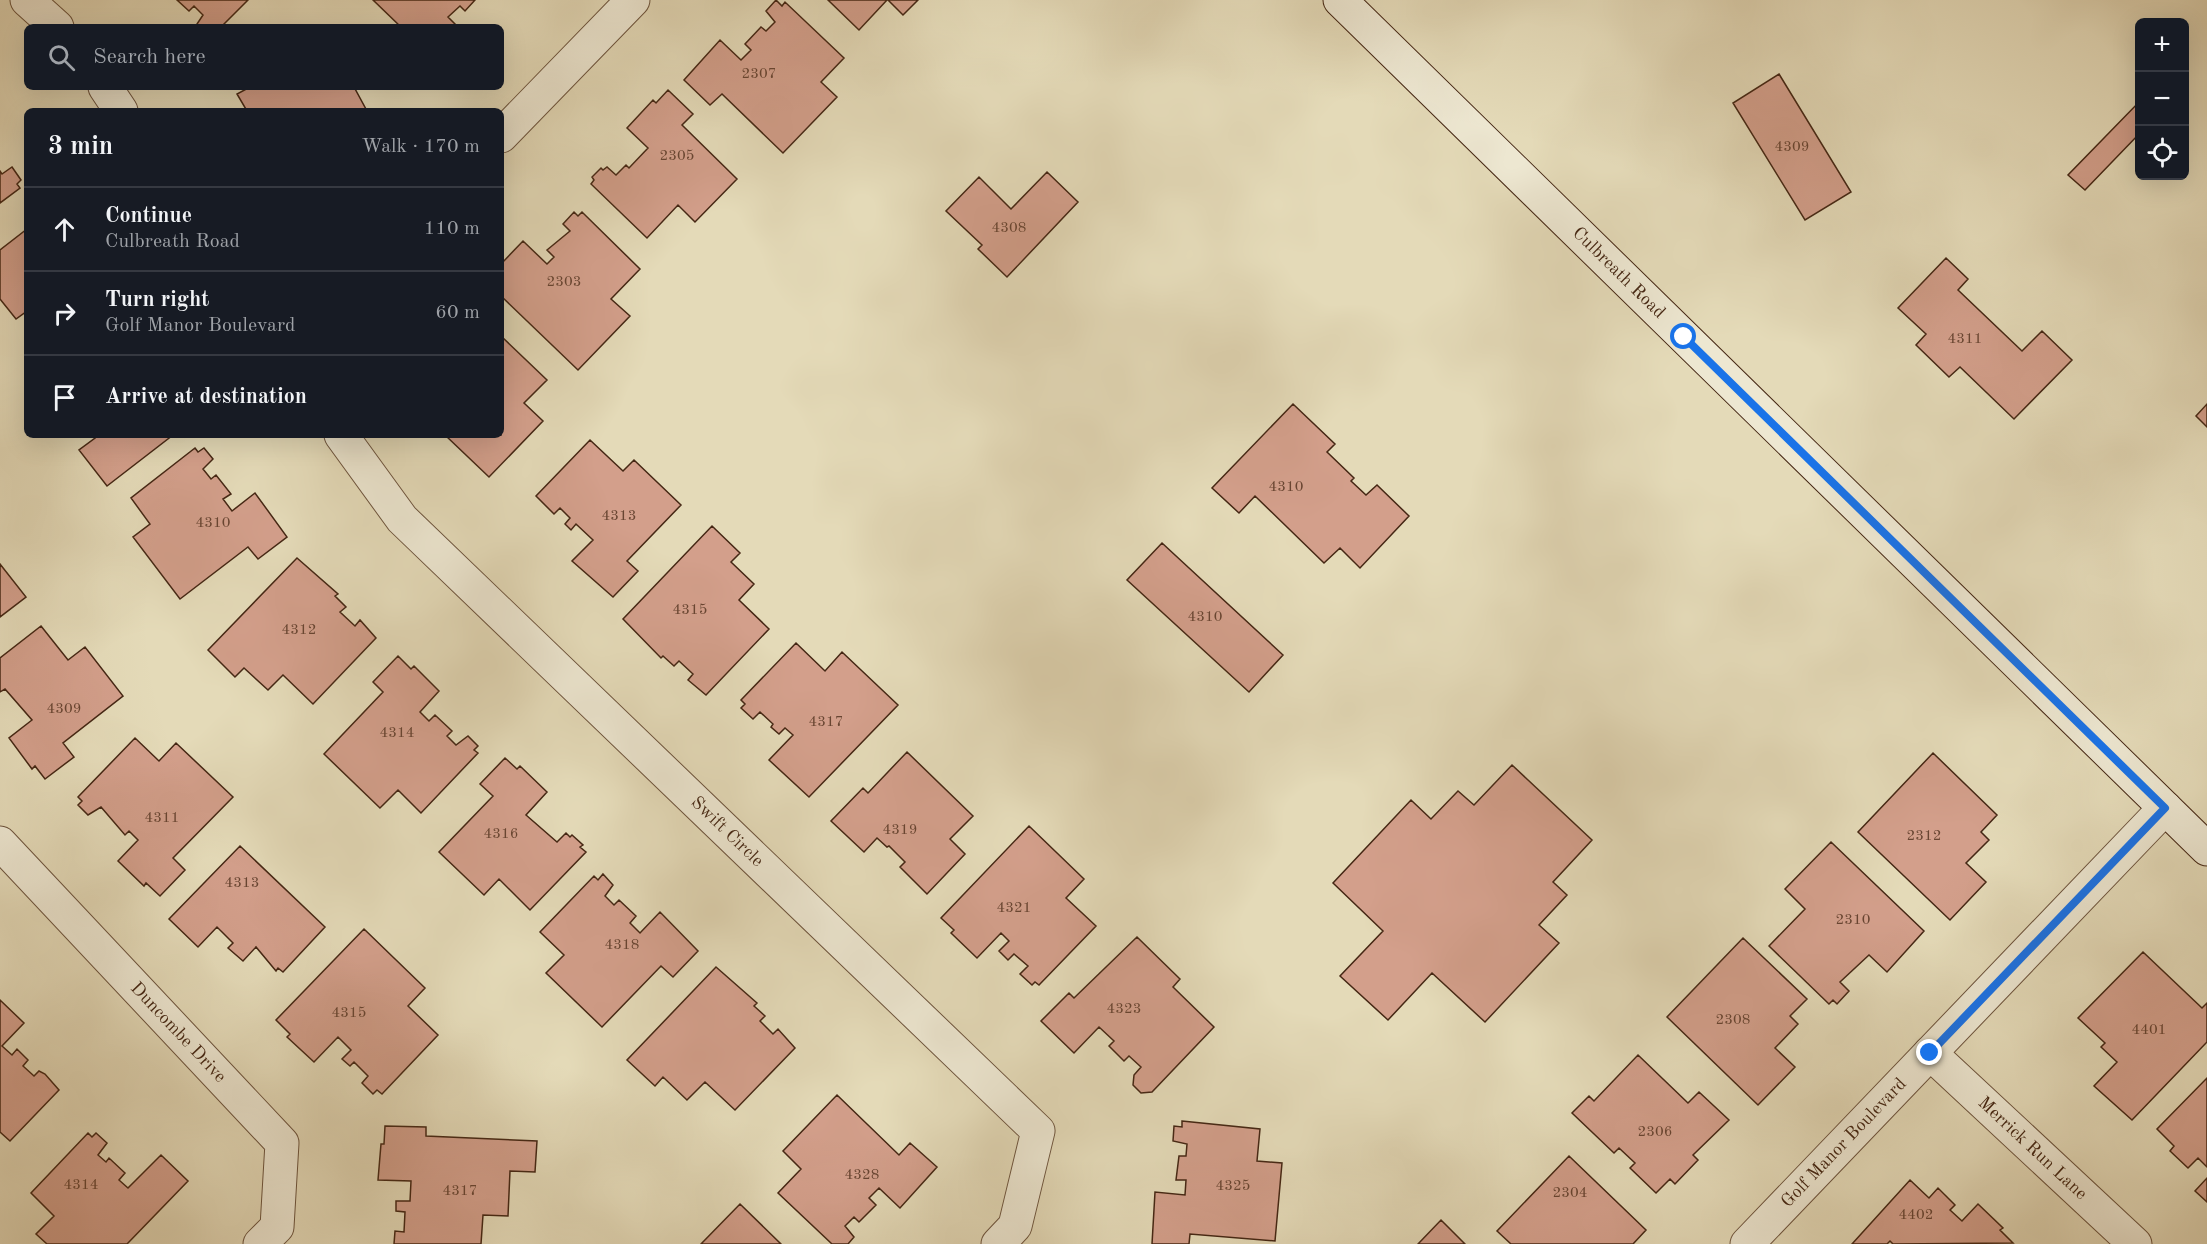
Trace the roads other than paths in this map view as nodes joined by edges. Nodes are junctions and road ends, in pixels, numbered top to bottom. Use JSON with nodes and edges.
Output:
{"nodes":[{"id":1,"x":27,"y":0,"type":"edge"},
{"id":2,"x":633,"y":0,"type":"edge"},
{"id":3,"x":1340,"y":0,"type":"edge"},
{"id":4,"x":54,"y":24,"type":"edge"},
{"id":5,"x":107,"y":90,"type":"edge"},
{"id":6,"x":119,"y":108,"type":"edge"},
{"id":7,"x":504,"y":133,"type":"edge"},
{"id":8,"x":343,"y":438,"type":"edge"},
{"id":9,"x":2165,"y":808,"type":"junction"},
{"id":10,"x":0,"y":843,"type":"edge"},
{"id":11,"x":2207,"y":849,"type":"edge"},
{"id":12,"x":1930,"y":1053,"type":"junction"},
{"id":13,"x":260,"y":1244,"type":"edge"},
{"id":14,"x":998,"y":1244,"type":"edge"},
{"id":15,"x":1747,"y":1244,"type":"edge"},
{"id":16,"x":2135,"y":1244,"type":"edge"}],
"edges":[{"from":1,"to":4,"type":"street"},
{"from":2,"to":7,"type":"street"},
{"from":3,"to":9,"type":"street","name":"Culbreath Road"},
{"from":5,"to":6,"type":"street"},
{"from":8,"to":14,"type":"street","name":"Swift Circle"},
{"from":9,"to":11,"type":"street","name":"Culbreath Road"},
{"from":9,"to":12,"type":"street","name":"Golf Manor Boulevard"},
{"from":10,"to":13,"type":"street","name":"Duncombe Drive"},
{"from":12,"to":15,"type":"street","name":"Golf Manor Boulevard"},
{"from":12,"to":16,"type":"street","name":"Merrick Run Lane"}]}
